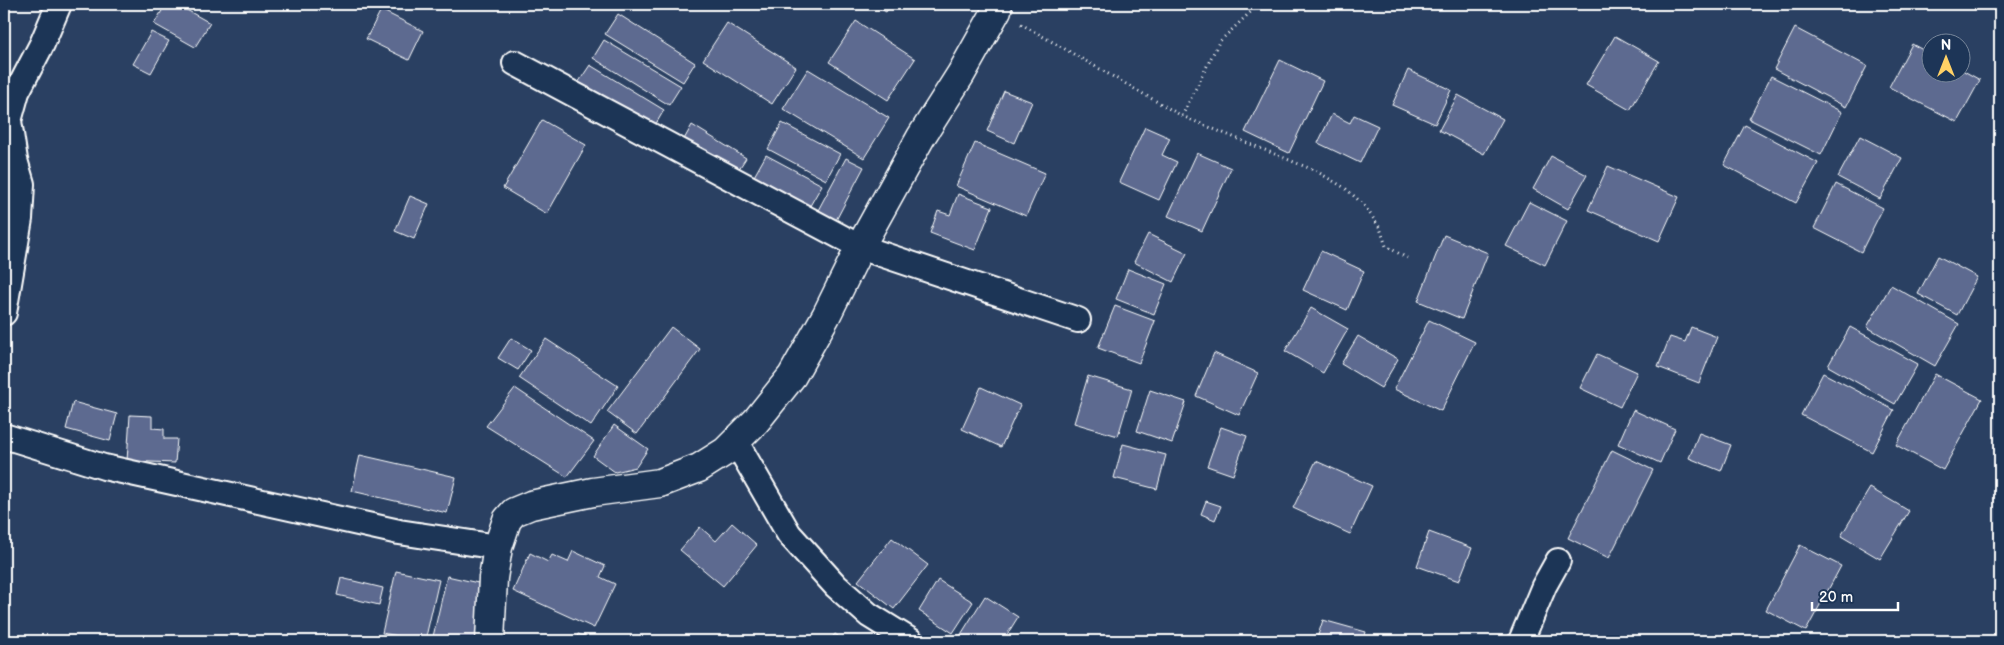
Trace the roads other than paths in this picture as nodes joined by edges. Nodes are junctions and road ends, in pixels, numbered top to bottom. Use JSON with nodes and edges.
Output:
{"nodes":[{"id":1,"x":59,"y":4,"type":"edge"},
{"id":2,"x":998,"y":7,"type":"edge"},
{"id":3,"x":514,"y":63,"type":"dead end"},
{"id":4,"x":860,"y":247,"type":"junction"},
{"id":5,"x":4,"y":313,"type":"edge"},
{"id":6,"x":1078,"y":320,"type":"dead end"},
{"id":7,"x":4,"y":436,"type":"edge"},
{"id":8,"x":736,"y":442,"type":"junction"},
{"id":9,"x":498,"y":547,"type":"junction"},
{"id":10,"x":1558,"y":561,"type":"dead end"},
{"id":11,"x":490,"y":641,"type":"edge"},
{"id":12,"x":911,"y":641,"type":"edge"},
{"id":13,"x":1521,"y":641,"type":"edge"}],
"edges":[{"from":1,"to":5,"type":"street"},
{"from":2,"to":4,"type":"street"},
{"from":3,"to":4,"type":"street"},
{"from":4,"to":6,"type":"street"},
{"from":4,"to":8,"type":"street"},
{"from":7,"to":9,"type":"street"},
{"from":8,"to":9,"type":"street"},
{"from":8,"to":12,"type":"street"},
{"from":9,"to":11,"type":"street"},
{"from":10,"to":13,"type":"street"}]}
